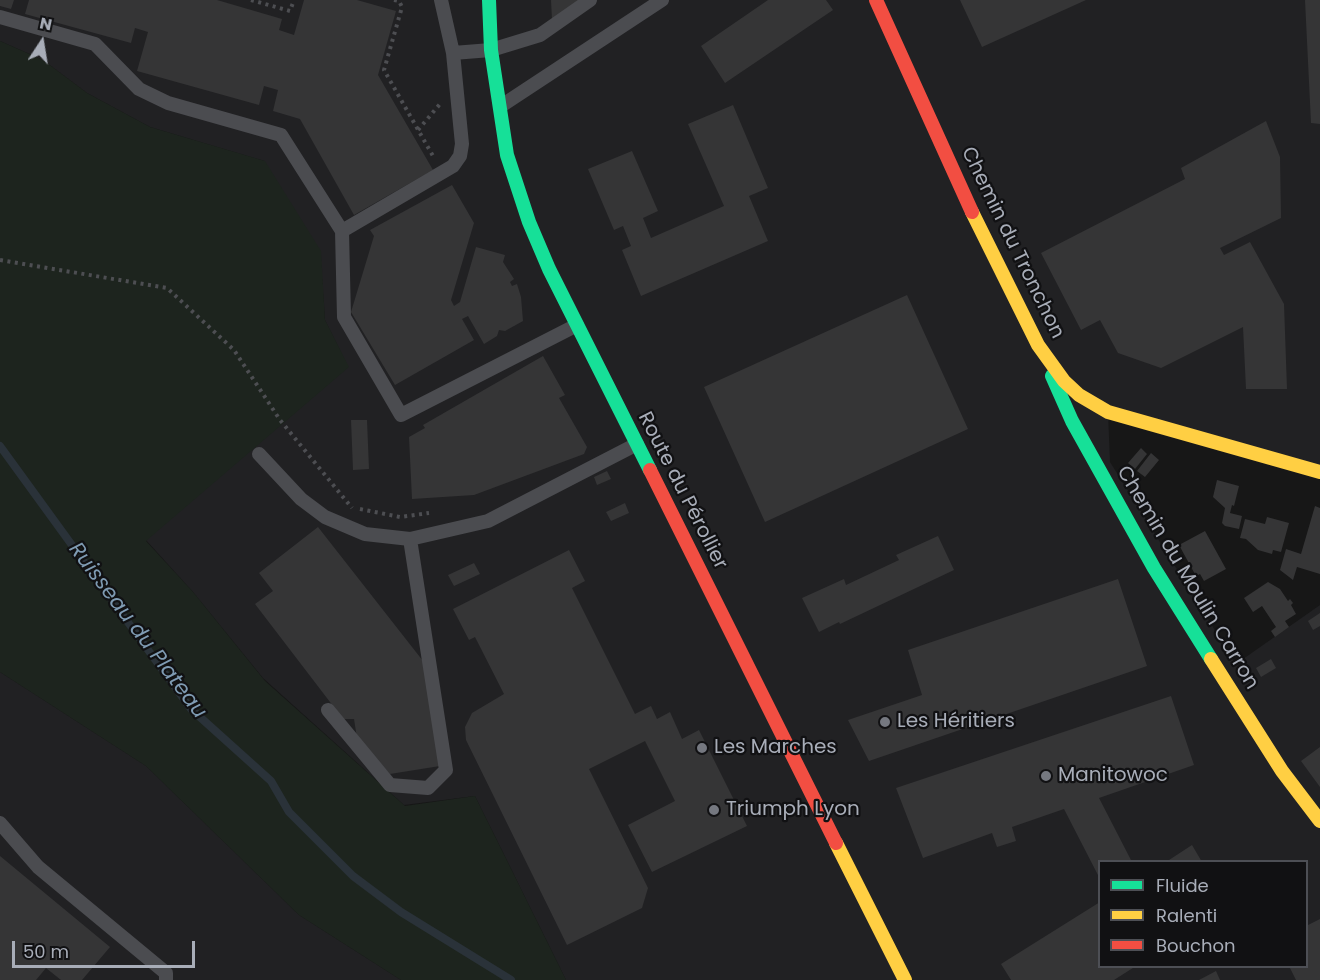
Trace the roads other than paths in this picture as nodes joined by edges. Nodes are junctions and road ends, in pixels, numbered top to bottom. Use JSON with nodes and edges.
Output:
{"nodes":[{"id":1,"x":441,"y":0,"type":"edge"},
{"id":2,"x":489,"y":0,"type":"edge"},
{"id":3,"x":590,"y":0,"type":"edge"},
{"id":4,"x":662,"y":0,"type":"edge"},
{"id":5,"x":876,"y":0,"type":"edge"},
{"id":6,"x":0,"y":17,"type":"edge"},
{"id":7,"x":491,"y":50,"type":"junction"},
{"id":8,"x":453,"y":53,"type":"junction"},
{"id":9,"x":499,"y":107,"type":"junction"},
{"id":10,"x":342,"y":231,"type":"junction"},
{"id":11,"x":577,"y":325,"type":"junction"},
{"id":12,"x":1038,"y":345,"type":"junction"},
{"id":13,"x":637,"y":444,"type":"junction"},
{"id":14,"x":259,"y":453,"type":"dead end"},
{"id":15,"x":1320,"y":472,"type":"edge"},
{"id":16,"x":410,"y":539,"type":"junction"},
{"id":17,"x":328,"y":710,"type":"dead end"},
{"id":18,"x":1320,"y":821,"type":"edge"},
{"id":19,"x":0,"y":824,"type":"edge"},
{"id":20,"x":166,"y":980,"type":"edge"},
{"id":21,"x":905,"y":980,"type":"edge"}],
"edges":[{"from":1,"to":8,"type":"lane"},
{"from":2,"to":7,"type":"street","name":"Route du Pérollier"},
{"from":3,"to":7,"type":"lane"},
{"from":4,"to":9,"type":"lane"},
{"from":5,"to":12,"type":"street","name":"Chemin du Tronchon"},
{"from":6,"to":10,"type":"lane"},
{"from":7,"to":8,"type":"lane"},
{"from":7,"to":9,"type":"street","name":"Route du Pérollier"},
{"from":8,"to":10,"type":"lane"},
{"from":9,"to":11,"type":"street","name":"Route du Pérollier"},
{"from":10,"to":11,"type":"lane"},
{"from":11,"to":13,"type":"street","name":"Route du Pérollier"},
{"from":12,"to":15,"type":"street","name":"Chemin du Tronchon"},
{"from":12,"to":18,"type":"street","name":"Chemin du Moulin Carron"},
{"from":13,"to":16,"type":"lane"},
{"from":13,"to":21,"type":"street","name":"Route du Pérollier"},
{"from":14,"to":16,"type":"lane"},
{"from":16,"to":17,"type":"lane"},
{"from":19,"to":20,"type":"lane"}]}
